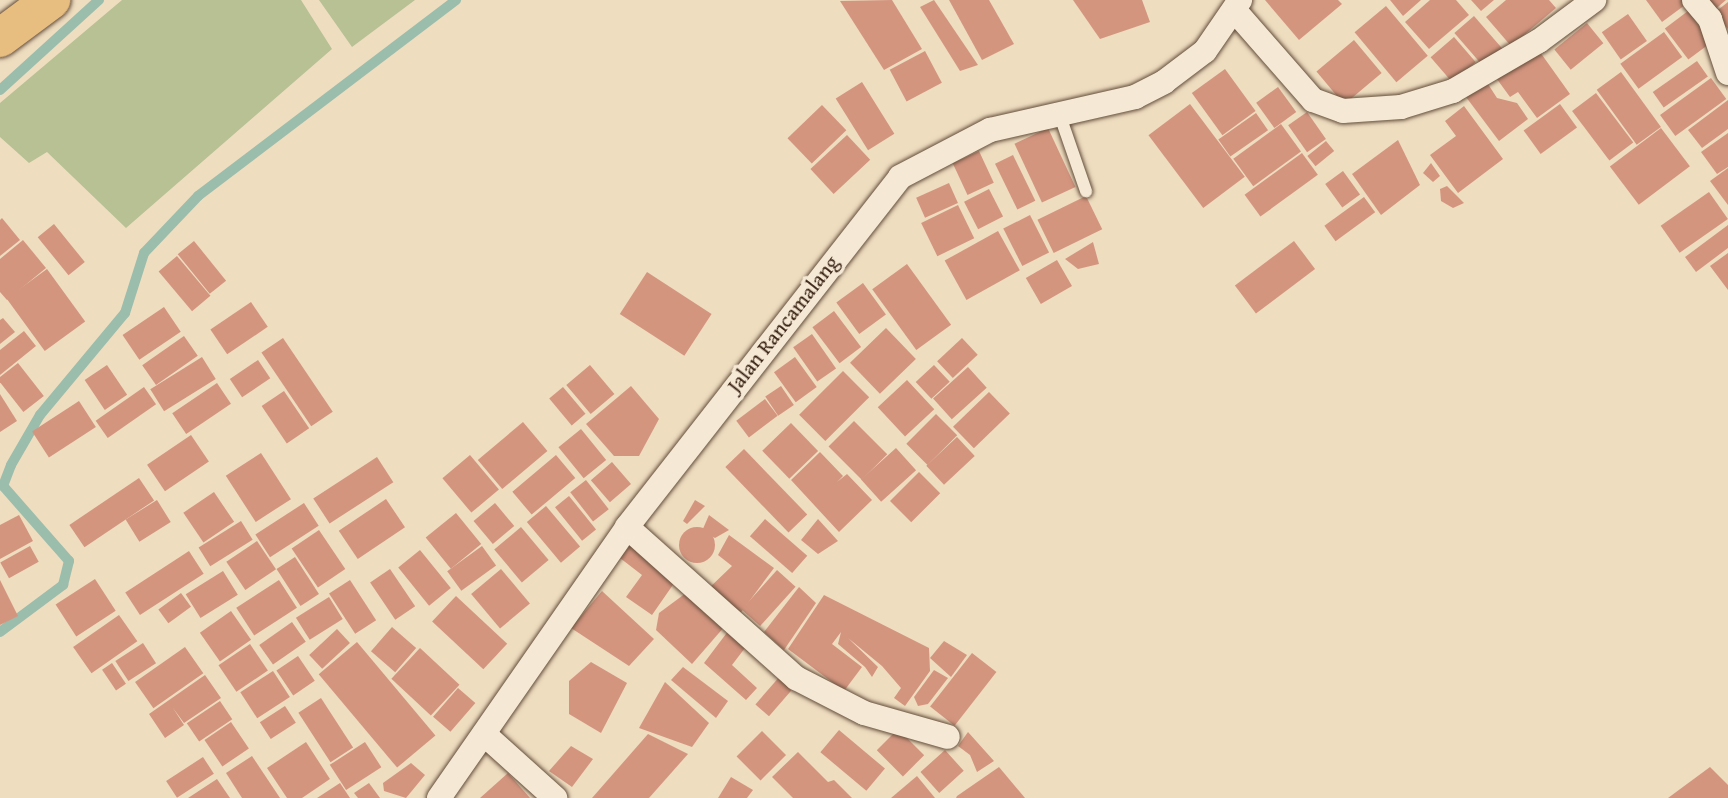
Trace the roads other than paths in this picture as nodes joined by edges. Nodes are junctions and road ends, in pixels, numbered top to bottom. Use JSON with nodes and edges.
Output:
{"nodes":[{"id":1,"x":11,"y":0,"type":"edge"},
{"id":2,"x":51,"y":0,"type":"edge"},
{"id":3,"x":1594,"y":0,"type":"edge"},
{"id":4,"x":1695,"y":0,"type":"edge"},
{"id":5,"x":1238,"y":6,"type":"edge"},
{"id":6,"x":0,"y":11,"type":"edge"},
{"id":7,"x":0,"y":38,"type":"edge"},
{"id":8,"x":1728,"y":73,"type":"edge"},
{"id":9,"x":1059,"y":113,"type":"junction"},
{"id":10,"x":1086,"y":191,"type":"dead end"},
{"id":11,"x":628,"y":527,"type":"junction"},
{"id":12,"x":484,"y":733,"type":"junction"},
{"id":13,"x":948,"y":737,"type":"dead end"},
{"id":14,"x":439,"y":798,"type":"edge"},
{"id":15,"x":555,"y":798,"type":"edge"}],
"edges":[{"from":1,"to":6,"type":"highway"},
{"from":2,"to":7,"type":"highway"},
{"from":3,"to":5,"type":"street"},
{"from":4,"to":8,"type":"street"},
{"from":5,"to":9,"type":"street","name":"Jalan Rancamalang"},
{"from":9,"to":10,"type":"lane"},
{"from":9,"to":11,"type":"street","name":"Jalan Rancamalang"},
{"from":11,"to":12,"type":"street","name":"Jalan Rancamalang"},
{"from":11,"to":13,"type":"street"},
{"from":12,"to":14,"type":"street","name":"Jalan Rancamalang"},
{"from":12,"to":15,"type":"street"}]}
